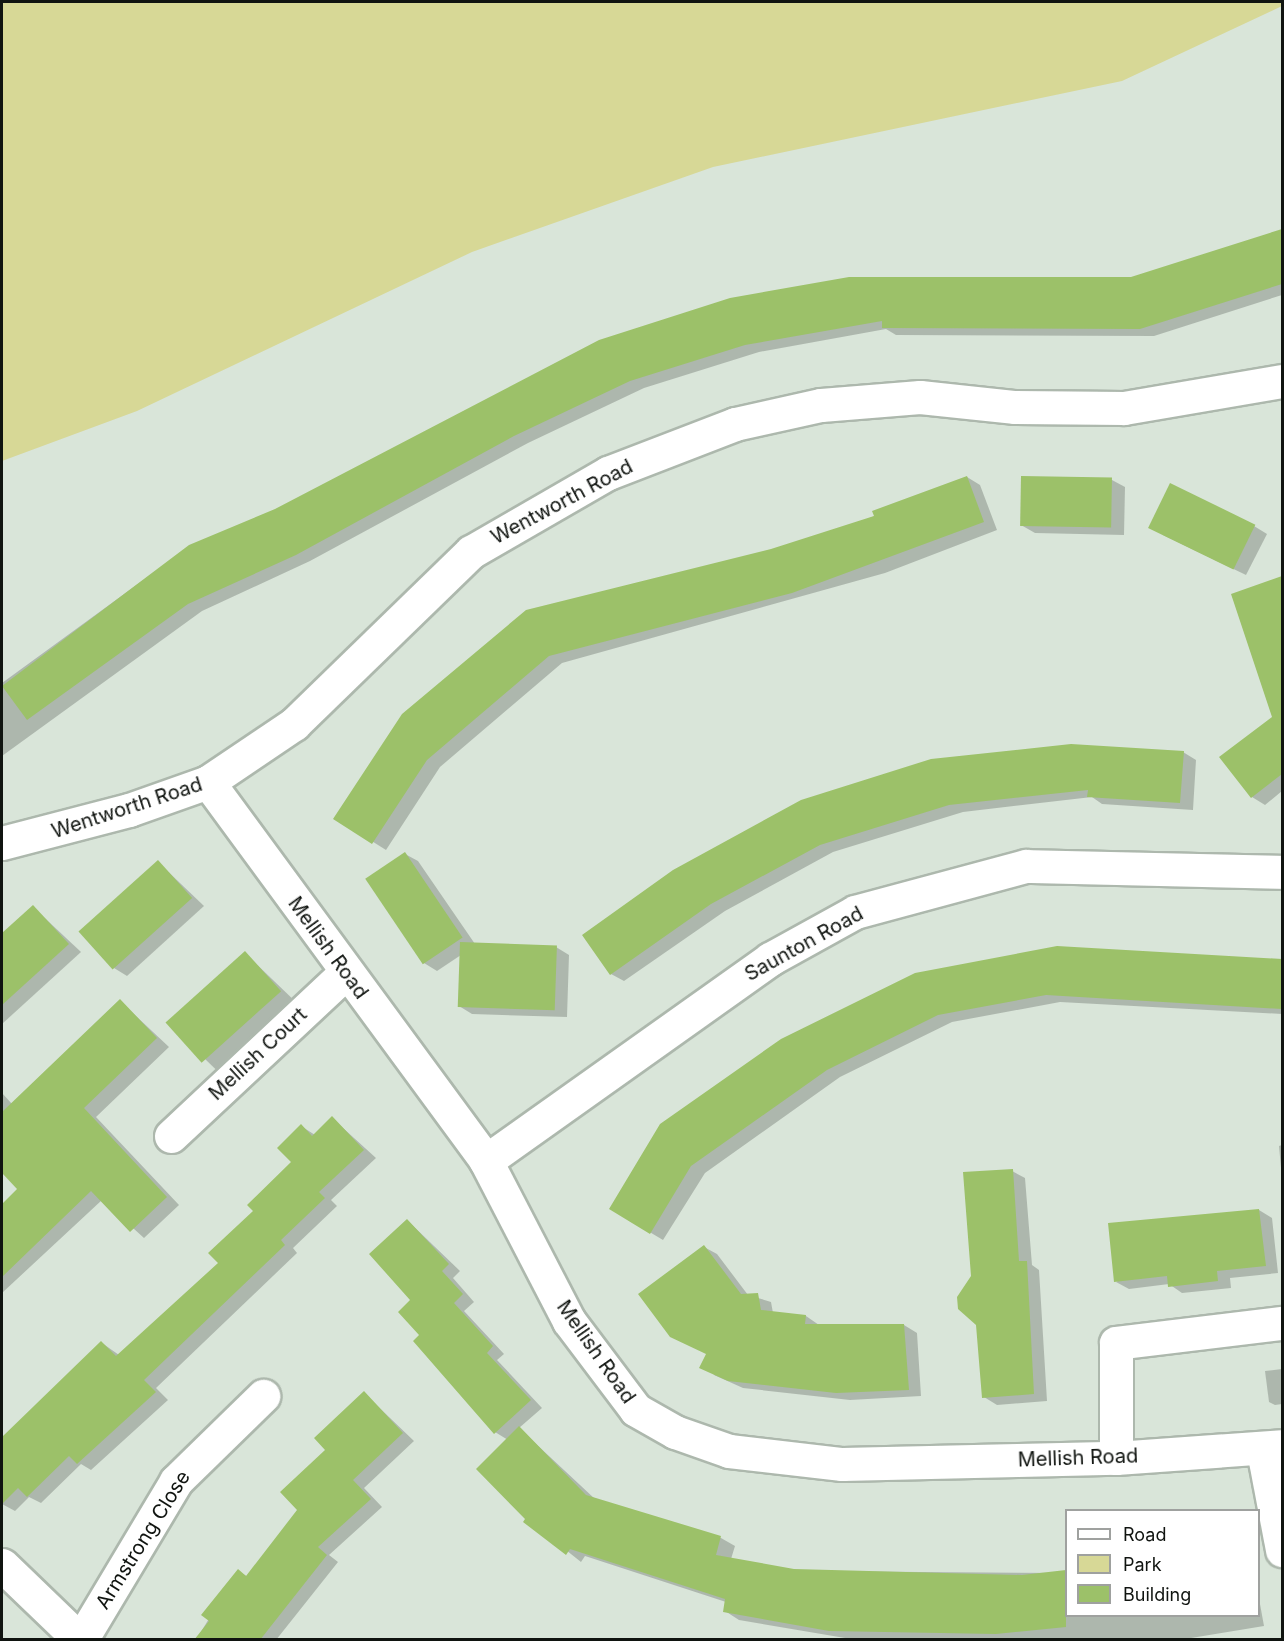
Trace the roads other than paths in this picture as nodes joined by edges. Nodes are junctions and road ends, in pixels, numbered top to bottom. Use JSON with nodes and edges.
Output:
{"nodes":[{"id":1,"x":1282,"y":381,"type":"edge"},
{"id":2,"x":208,"y":782,"type":"junction"},
{"id":3,"x":2,"y":843,"type":"edge"},
{"id":4,"x":1282,"y":872,"type":"edge"},
{"id":5,"x":345,"y":973,"type":"junction"},
{"id":6,"x":171,"y":1136,"type":"dead end"},
{"id":7,"x":486,"y":1161,"type":"junction"},
{"id":8,"x":1282,"y":1323,"type":"edge"},
{"id":9,"x":262,"y":1396,"type":"dead end"},
{"id":10,"x":1273,"y":1448,"type":"edge"},
{"id":11,"x":1116,"y":1458,"type":"junction"},
{"id":12,"x":1282,"y":1550,"type":"edge"},
{"id":13,"x":2,"y":1564,"type":"edge"},
{"id":14,"x":81,"y":1640,"type":"edge"}],
"edges":[{"from":1,"to":2,"type":"street","name":"Wentworth Road"},
{"from":2,"to":3,"type":"street","name":"Wentworth Road"},
{"from":2,"to":5,"type":"street","name":"Mellish Road"},
{"from":4,"to":7,"type":"street","name":"Saunton Road"},
{"from":5,"to":6,"type":"street","name":"Mellish Court"},
{"from":5,"to":7,"type":"street","name":"Mellish Road"},
{"from":7,"to":11,"type":"street","name":"Mellish Road"},
{"from":8,"to":11,"type":"street"},
{"from":9,"to":14,"type":"street","name":"Armstrong Close"},
{"from":10,"to":11,"type":"street","name":"Mellish Road"},
{"from":10,"to":12,"type":"street"},
{"from":13,"to":14,"type":"street"}]}
